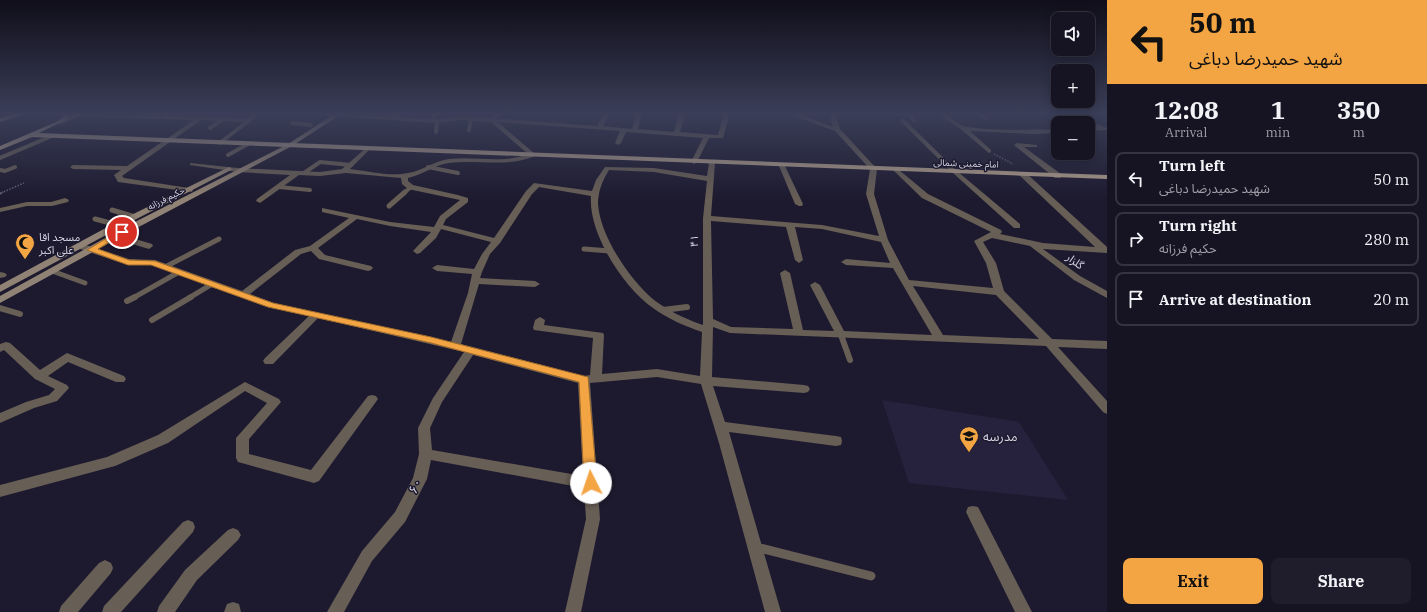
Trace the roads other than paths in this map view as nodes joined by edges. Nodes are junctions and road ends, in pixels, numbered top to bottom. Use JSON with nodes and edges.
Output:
{"nodes":[{"id":1,"x":17,"y":142,"type":"edge"},
{"id":2,"x":39,"y":142,"type":"edge"},
{"id":3,"x":167,"y":142,"type":"edge"},
{"id":4,"x":209,"y":142,"type":"edge"},
{"id":5,"x":220,"y":142,"type":"joint"},
{"id":6,"x":283,"y":142,"type":"edge"},
{"id":7,"x":295,"y":142,"type":"edge"},
{"id":8,"x":516,"y":142,"type":"edge"},
{"id":9,"x":704,"y":142,"type":"edge"},
{"id":10,"x":848,"y":142,"type":"edge"},
{"id":11,"x":924,"y":142,"type":"edge"},
{"id":12,"x":978,"y":142,"type":"edge"},
{"id":13,"x":248,"y":144,"type":"junction"},
{"id":14,"x":277,"y":145,"type":"junction"},
{"id":15,"x":290,"y":145,"type":"junction"},
{"id":16,"x":1035,"y":146,"type":"dead end"},
{"id":17,"x":0,"y":148,"type":"edge"},
{"id":18,"x":367,"y":149,"type":"junction"},
{"id":19,"x":989,"y":151,"type":"road end"},
{"id":20,"x":228,"y":155,"type":"dead end"},
{"id":21,"x":533,"y":156,"type":"junction"},
{"id":22,"x":0,"y":158,"type":"edge"},
{"id":23,"x":694,"y":162,"type":"junction"},
{"id":24,"x":712,"y":163,"type":"junction"},
{"id":25,"x":192,"y":164,"type":"dead end"},
{"id":26,"x":351,"y":165,"type":"junction"},
{"id":27,"x":428,"y":166,"type":"junction"},
{"id":28,"x":782,"y":166,"type":"junction"},
{"id":29,"x":15,"y":167,"type":"dead end"},
{"id":30,"x":73,"y":167,"type":"dead end"},
{"id":31,"x":128,"y":168,"type":"junction"},
{"id":32,"x":874,"y":169,"type":"junction"},
{"id":33,"x":0,"y":170,"type":"edge"},
{"id":34,"x":226,"y":170,"type":"junction"},
{"id":35,"x":241,"y":170,"type":"junction"},
{"id":36,"x":896,"y":170,"type":"junction"},
{"id":37,"x":344,"y":171,"type":"junction"},
{"id":38,"x":302,"y":172,"type":"junction"},
{"id":39,"x":955,"y":172,"type":"junction"},
{"id":40,"x":458,"y":173,"type":"dead end"},
{"id":41,"x":1025,"y":174,"type":"junction"},
{"id":42,"x":404,"y":176,"type":"junction"},
{"id":43,"x":1058,"y":176,"type":"junction"},
{"id":44,"x":1107,"y":177,"type":"edge"},
{"id":45,"x":710,"y":179,"type":"junction"},
{"id":46,"x":279,"y":187,"type":"junction"},
{"id":47,"x":411,"y":187,"type":"junction"},
{"id":48,"x":189,"y":190,"type":"junction"},
{"id":49,"x":310,"y":190,"type":"dead end"},
{"id":50,"x":595,"y":194,"type":"junction"},
{"id":51,"x":65,"y":200,"type":"dead end"},
{"id":52,"x":260,"y":201,"type":"dead end"},
{"id":53,"x":799,"y":204,"type":"dead end"},
{"id":54,"x":390,"y":206,"type":"dead end"},
{"id":55,"x":0,"y":210,"type":"edge"},
{"id":56,"x":112,"y":210,"type":"dead end"},
{"id":57,"x":325,"y":210,"type":"dead end"},
{"id":58,"x":135,"y":217,"type":"junction"},
{"id":59,"x":355,"y":217,"type":"junction"},
{"id":60,"x":707,"y":218,"type":"junction"},
{"id":61,"x":95,"y":219,"type":"dead end"},
{"id":62,"x":118,"y":225,"type":"junction"},
{"id":63,"x":790,"y":225,"type":"junction"},
{"id":64,"x":1017,"y":226,"type":"dead end"},
{"id":65,"x":437,"y":228,"type":"junction"},
{"id":66,"x":992,"y":235,"type":"junction"},
{"id":67,"x":115,"y":236,"type":"junction"},
{"id":68,"x":219,"y":239,"type":"dead end"},
{"id":69,"x":884,"y":240,"type":"junction"},
{"id":70,"x":497,"y":241,"type":"junction"},
{"id":71,"x":1032,"y":244,"type":"junction"},
{"id":72,"x":149,"y":246,"type":"dead end"},
{"id":73,"x":86,"y":248,"type":"junction"},
{"id":74,"x":313,"y":248,"type":"junction"},
{"id":75,"x":584,"y":249,"type":"dead end"},
{"id":76,"x":1106,"y":250,"type":"edge"},
{"id":77,"x":417,"y":251,"type":"dead end"},
{"id":78,"x":610,"y":251,"type":"junction"},
{"id":79,"x":799,"y":260,"type":"dead end"},
{"id":80,"x":846,"y":262,"type":"dead end"},
{"id":81,"x":896,"y":266,"type":"junction"},
{"id":82,"x":165,"y":267,"type":"junction"},
{"id":83,"x":368,"y":268,"type":"dead end"},
{"id":84,"x":437,"y":268,"type":"dead end"},
{"id":85,"x":52,"y":271,"type":"junction"},
{"id":86,"x":179,"y":272,"type":"junction"},
{"id":87,"x":785,"y":273,"type":"dead end"},
{"id":88,"x":476,"y":276,"type":"junction"},
{"id":89,"x":905,"y":282,"type":"junction"},
{"id":90,"x":85,"y":283,"type":"dead end"},
{"id":91,"x":212,"y":284,"type":"junction"},
{"id":92,"x":535,"y":284,"type":"dead end"},
{"id":93,"x":816,"y":285,"type":"dead end"},
{"id":94,"x":0,"y":289,"type":"edge"},
{"id":95,"x":999,"y":292,"type":"junction"},
{"id":96,"x":242,"y":295,"type":"junction"},
{"id":97,"x":1107,"y":295,"type":"edge"},
{"id":98,"x":0,"y":300,"type":"edge"},
{"id":99,"x":127,"y":301,"type":"dead end"},
{"id":100,"x":0,"y":308,"type":"edge"},
{"id":101,"x":687,"y":308,"type":"dead end"},
{"id":102,"x":663,"y":310,"type":"junction"},
{"id":103,"x":20,"y":314,"type":"dead end"},
{"id":104,"x":316,"y":315,"type":"junction"},
{"id":105,"x":152,"y":320,"type":"dead end"},
{"id":106,"x":540,"y":320,"type":"dead end"},
{"id":107,"x":708,"y":325,"type":"junction"},
{"id":108,"x":799,"y":333,"type":"junction"},
{"id":109,"x":840,"y":335,"type":"junction"},
{"id":110,"x":940,"y":339,"type":"junction"},
{"id":111,"x":1049,"y":343,"type":"junction"},
{"id":112,"x":1107,"y":345,"type":"edge"},
{"id":113,"x":455,"y":346,"type":"junction"},
{"id":114,"x":0,"y":348,"type":"edge"},
{"id":115,"x":471,"y":350,"type":"junction"},
{"id":116,"x":850,"y":360,"type":"dead end"},
{"id":117,"x":269,"y":361,"type":"dead end"},
{"id":118,"x":38,"y":376,"type":"junction"},
{"id":119,"x":120,"y":379,"type":"dead end"},
{"id":120,"x":590,"y":379,"type":"junction"},
{"id":121,"x":706,"y":381,"type":"junction"},
{"id":122,"x":804,"y":388,"type":"dead end"},
{"id":123,"x":372,"y":398,"type":"dead end"},
{"id":124,"x":1107,"y":409,"type":"edge"},
{"id":125,"x":0,"y":418,"type":"edge"},
{"id":126,"x":721,"y":426,"type":"junction"},
{"id":127,"x":836,"y":441,"type":"dead end"},
{"id":128,"x":426,"y":454,"type":"junction"},
{"id":129,"x":591,"y":483,"type":"junction"},
{"id":130,"x":0,"y":491,"type":"edge"},
{"id":131,"x":973,"y":512,"type":"dead end"},
{"id":132,"x":188,"y":527,"type":"dead end"},
{"id":133,"x":232,"y":535,"type":"dead end"},
{"id":134,"x":755,"y":546,"type":"junction"},
{"id":135,"x":105,"y":568,"type":"dead end"},
{"id":136,"x":871,"y":576,"type":"dead end"},
{"id":137,"x":67,"y":612,"type":"edge"},
{"id":138,"x":110,"y":612,"type":"edge"},
{"id":139,"x":165,"y":612,"type":"edge"},
{"id":140,"x":335,"y":612,"type":"edge"},
{"id":141,"x":573,"y":612,"type":"edge"},
{"id":142,"x":774,"y":612,"type":"edge"},
{"id":143,"x":1024,"y":612,"type":"edge"}],
"edges":[{"from":1,"to":17,"type":"main road"},
{"from":2,"to":22,"type":"lane"},
{"from":3,"to":31,"type":"street"},
{"from":4,"to":5,"type":"main road","name":"امام خمینی شمالی"},
{"from":5,"to":13,"type":"main road","name":"امام خمینی شمالی"},
{"from":6,"to":14,"type":"street","name":"حکیم فرزانه"},
{"from":7,"to":15,"type":"street","name":"حکیم فرزانه"},
{"from":8,"to":21,"type":"street"},
{"from":9,"to":23,"type":"street"},
{"from":10,"to":32,"type":"street"},
{"from":11,"to":39,"type":"street"},
{"from":12,"to":19,"type":"street"},
{"from":13,"to":14,"type":"main road","name":"امام خمینی شمالی"},
{"from":13,"to":20,"type":"lane"},
{"from":14,"to":15,"type":"main road","name":"امام خمینی شمالی"},
{"from":14,"to":34,"type":"street","name":"حکیم فرزانه"},
{"from":15,"to":18,"type":"main road","name":"امام خمینی شمالی"},
{"from":15,"to":35,"type":"street","name":"حکیم فرزانه"},
{"from":16,"to":43,"type":"street"},
{"from":18,"to":21,"type":"main road","name":"امام خمینی شمالی"},
{"from":18,"to":26,"type":"street"},
{"from":21,"to":23,"type":"main road","name":"امام خمینی شمالی"},
{"from":21,"to":27,"type":"street"},
{"from":23,"to":24,"type":"main road","name":"امام خمینی شمالی"},
{"from":24,"to":28,"type":"main road","name":"امام خمینی شمالی"},
{"from":24,"to":45,"type":"street","name":"۴۱"},
{"from":25,"to":34,"type":"street"},
{"from":26,"to":37,"type":"street"},
{"from":26,"to":38,"type":"lane"},
{"from":27,"to":40,"type":"lane"},
{"from":27,"to":42,"type":"street"},
{"from":28,"to":32,"type":"main road","name":"امام خمینی شمالی"},
{"from":28,"to":53,"type":"street"},
{"from":29,"to":33,"type":"lane"},
{"from":30,"to":31,"type":"street"},
{"from":31,"to":48,"type":"street"},
{"from":32,"to":36,"type":"main road","name":"امام خمینی شمالی"},
{"from":32,"to":69,"type":"street"},
{"from":34,"to":35,"type":"street"},
{"from":34,"to":48,"type":"street","name":"حکیم فرزانه"},
{"from":35,"to":38,"type":"street"},
{"from":35,"to":67,"type":"street","name":"حکیم فرزانه"},
{"from":36,"to":39,"type":"main road","name":"امام خمینی شمالی"},
{"from":36,"to":66,"type":"street"},
{"from":37,"to":38,"type":"street"},
{"from":37,"to":42,"type":"street"},
{"from":38,"to":46,"type":"street"},
{"from":39,"to":41,"type":"main road","name":"امام خمینی شمالی"},
{"from":39,"to":64,"type":"street"},
{"from":41,"to":43,"type":"main road","name":"امام خمینی شمالی"},
{"from":41,"to":76,"type":"street"},
{"from":42,"to":47,"type":"street"},
{"from":43,"to":44,"type":"main road","name":"امام خمینی شمالی"},
{"from":45,"to":50,"type":"street"},
{"from":45,"to":60,"type":"street","name":"۴۱"},
{"from":46,"to":49,"type":"lane"},
{"from":46,"to":52,"type":"street"},
{"from":47,"to":54,"type":"lane"},
{"from":47,"to":65,"type":"street"},
{"from":48,"to":58,"type":"street","name":"حکیم فرزانه"},
{"from":50,"to":70,"type":"street"},
{"from":50,"to":78,"type":"street"},
{"from":51,"to":55,"type":"street"},
{"from":56,"to":58,"type":"lane"},
{"from":57,"to":59,"type":"street"},
{"from":58,"to":62,"type":"street","name":"حکیم فرزانه"},
{"from":59,"to":65,"type":"street"},
{"from":59,"to":74,"type":"street"},
{"from":60,"to":63,"type":"street"},
{"from":60,"to":107,"type":"street","name":"۴۱"},
{"from":61,"to":62,"type":"lane"},
{"from":62,"to":73,"type":"street","name":"حکیم فرزانه"},
{"from":63,"to":69,"type":"street"},
{"from":63,"to":79,"type":"street"},
{"from":65,"to":70,"type":"street"},
{"from":65,"to":77,"type":"street"},
{"from":66,"to":71,"type":"street"},
{"from":66,"to":95,"type":"street"},
{"from":67,"to":72,"type":"street"},
{"from":67,"to":73,"type":"street","name":"حکیم فرزانه"},
{"from":68,"to":82,"type":"lane"},
{"from":69,"to":81,"type":"street"},
{"from":70,"to":88,"type":"street"},
{"from":71,"to":76,"type":"street"},
{"from":71,"to":97,"type":"street","name":"گلزار"},
{"from":73,"to":82,"type":"street"},
{"from":73,"to":85,"type":"street","name":"حکیم فرزانه"},
{"from":73,"to":94,"type":"street","name":"حکیم فرزانه"},
{"from":74,"to":83,"type":"street"},
{"from":74,"to":96,"type":"street"},
{"from":75,"to":78,"type":"lane"},
{"from":78,"to":102,"type":"street"},
{"from":80,"to":81,"type":"street"},
{"from":81,"to":89,"type":"street"},
{"from":82,"to":86,"type":"street"},
{"from":84,"to":88,"type":"street"},
{"from":85,"to":90,"type":"lane"},
{"from":85,"to":98,"type":"street","name":"حکیم فرزانه"},
{"from":86,"to":91,"type":"street"},
{"from":86,"to":99,"type":"lane"},
{"from":87,"to":108,"type":"street"},
{"from":88,"to":92,"type":"street"},
{"from":88,"to":113,"type":"street"},
{"from":89,"to":95,"type":"street"},
{"from":89,"to":110,"type":"street"},
{"from":91,"to":96,"type":"street"},
{"from":91,"to":105,"type":"lane"},
{"from":93,"to":109,"type":"street"},
{"from":95,"to":111,"type":"street"},
{"from":96,"to":104,"type":"street"},
{"from":100,"to":103,"type":"lane"},
{"from":101,"to":102,"type":"lane"},
{"from":102,"to":107,"type":"street"},
{"from":104,"to":113,"type":"street"},
{"from":104,"to":117,"type":"street"},
{"from":106,"to":120,"type":"street"},
{"from":107,"to":108,"type":"street"},
{"from":107,"to":121,"type":"street","name":"۴۱"},
{"from":108,"to":109,"type":"street"},
{"from":109,"to":110,"type":"street"},
{"from":109,"to":116,"type":"lane"},
{"from":110,"to":111,"type":"street"},
{"from":111,"to":112,"type":"street"},
{"from":111,"to":124,"type":"street"},
{"from":113,"to":115,"type":"street"},
{"from":114,"to":118,"type":"street"},
{"from":115,"to":120,"type":"street"},
{"from":115,"to":128,"type":"street","name":"۶۰"},
{"from":118,"to":119,"type":"street"},
{"from":118,"to":125,"type":"street"},
{"from":120,"to":121,"type":"street"},
{"from":120,"to":129,"type":"street"},
{"from":121,"to":122,"type":"street"},
{"from":121,"to":126,"type":"street"},
{"from":123,"to":130,"type":"street"},
{"from":126,"to":127,"type":"street"},
{"from":126,"to":134,"type":"street"},
{"from":128,"to":129,"type":"street"},
{"from":128,"to":140,"type":"street","name":"۶۰"},
{"from":129,"to":141,"type":"street"},
{"from":131,"to":143,"type":"street"},
{"from":132,"to":138,"type":"street"},
{"from":133,"to":139,"type":"street"},
{"from":134,"to":136,"type":"lane"},
{"from":134,"to":142,"type":"street"},
{"from":135,"to":137,"type":"street"}]}
